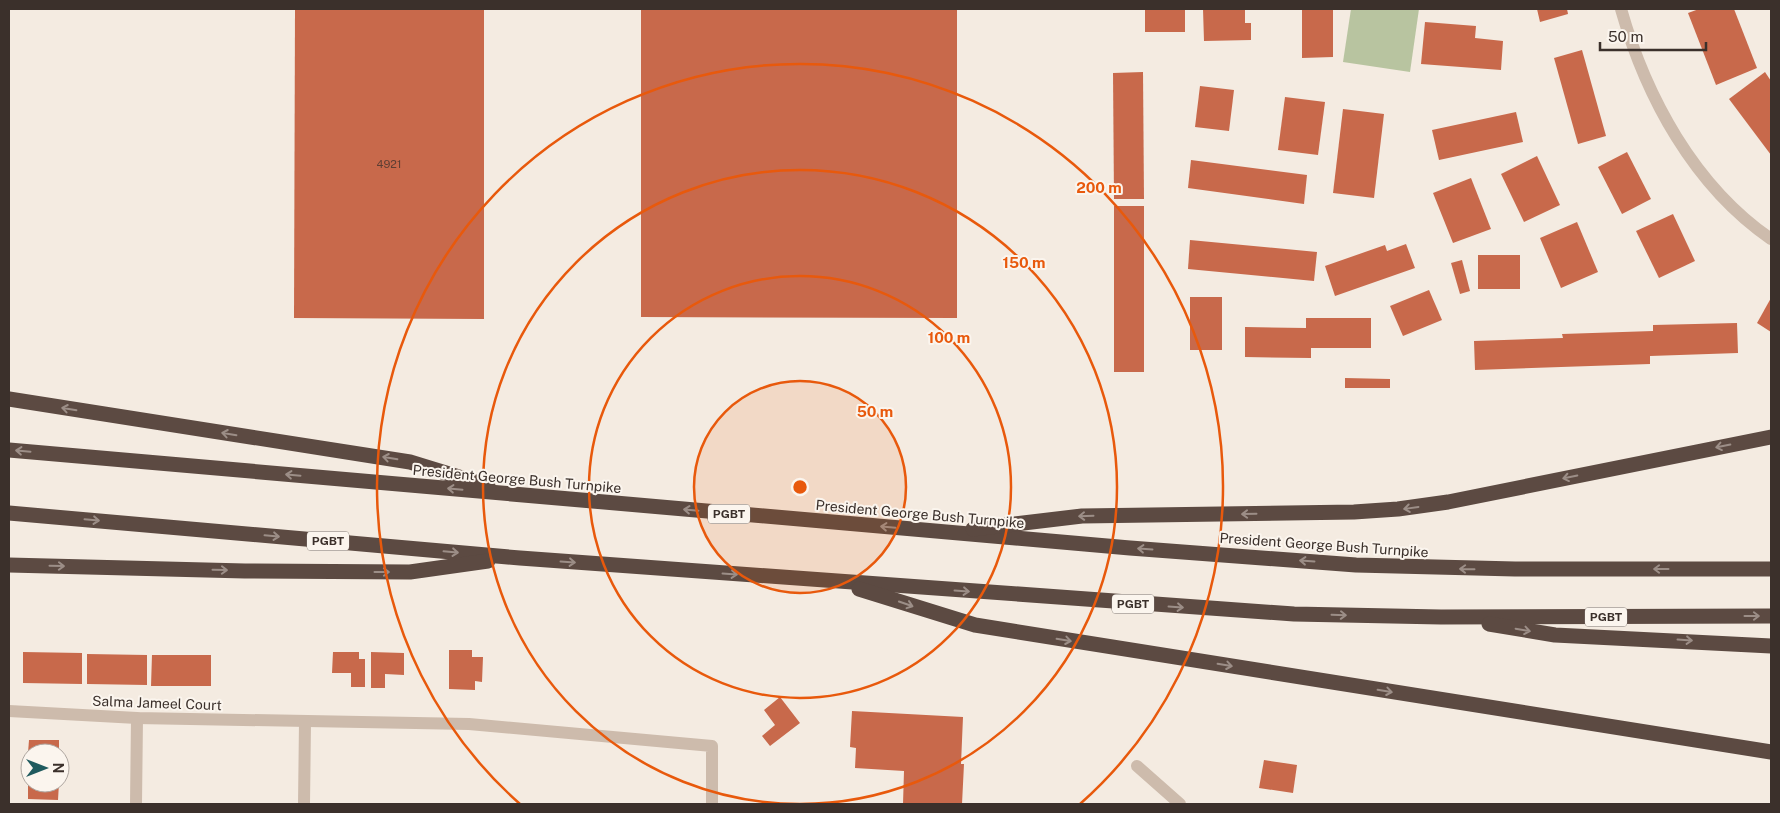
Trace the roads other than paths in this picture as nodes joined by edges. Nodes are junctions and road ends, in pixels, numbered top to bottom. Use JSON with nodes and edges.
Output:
{"nodes":[{"id":1,"x":1621,"y":9,"type":"edge"},
{"id":2,"x":1771,"y":239,"type":"edge"},
{"id":3,"x":9,"y":399,"type":"edge"},
{"id":4,"x":1771,"y":437,"type":"edge"},
{"id":5,"x":9,"y":450,"type":"edge"},
{"id":6,"x":521,"y":495,"type":"junction"},
{"id":7,"x":9,"y":513,"type":"edge"},
{"id":8,"x":936,"y":532,"type":"junction"},
{"id":9,"x":520,"y":558,"type":"junction"},
{"id":10,"x":1771,"y":560,"type":"edge"},
{"id":11,"x":9,"y":565,"type":"edge"},
{"id":12,"x":1710,"y":570,"type":"junction"},
{"id":13,"x":1771,"y":570,"type":"edge"},
{"id":14,"x":826,"y":581,"type":"junction"},
{"id":15,"x":1771,"y":616,"type":"edge"},
{"id":16,"x":1441,"y":617,"type":"junction"},
{"id":17,"x":1771,"y":646,"type":"edge"},
{"id":18,"x":9,"y":711,"type":"edge"},
{"id":19,"x":137,"y":718,"type":"junction"},
{"id":20,"x":304,"y":722,"type":"junction"},
{"id":21,"x":1771,"y":752,"type":"edge"},
{"id":22,"x":1136,"y":766,"type":"dead end"},
{"id":23,"x":136,"y":804,"type":"edge"},
{"id":24,"x":304,"y":804,"type":"edge"},
{"id":25,"x":712,"y":804,"type":"edge"},
{"id":26,"x":1180,"y":804,"type":"edge"}],
"edges":[{"from":1,"to":2,"type":"street"},
{"from":6,"to":3,"type":"highway","one_way":true},
{"from":4,"to":8,"type":"highway","one_way":true},
{"from":6,"to":5,"type":"highway","name":"President George Bush Turnpike","number":"PGBT","one_way":true},
{"from":8,"to":6,"type":"highway","name":"President George Bush Turnpike","number":"PGBT","one_way":true},
{"from":7,"to":9,"type":"highway","number":"PGBT","one_way":true},
{"from":12,"to":8,"type":"highway","name":"President George Bush Turnpike","number":"PGBT","one_way":true},
{"from":11,"to":9,"type":"highway","one_way":true},
{"from":9,"to":14,"type":"highway","number":"PGBT","one_way":true},
{"from":10,"to":12,"type":"highway"},
{"from":12,"to":13,"type":"highway","name":"President George Bush Turnpike","number":"PGBT"},
{"from":14,"to":16,"type":"highway","number":"PGBT","one_way":true},
{"from":14,"to":21,"type":"highway","one_way":true},
{"from":16,"to":15,"type":"highway","number":"PGBT","one_way":true},
{"from":16,"to":17,"type":"highway","one_way":true},
{"from":18,"to":19,"type":"street","name":"Salma Jameel Court"},
{"from":19,"to":20,"type":"street","name":"Salma Jameel Court"},
{"from":19,"to":23,"type":"street"},
{"from":20,"to":24,"type":"street"},
{"from":20,"to":25,"type":"street","name":"Salma Jameel Court"},
{"from":22,"to":26,"type":"street"}]}
